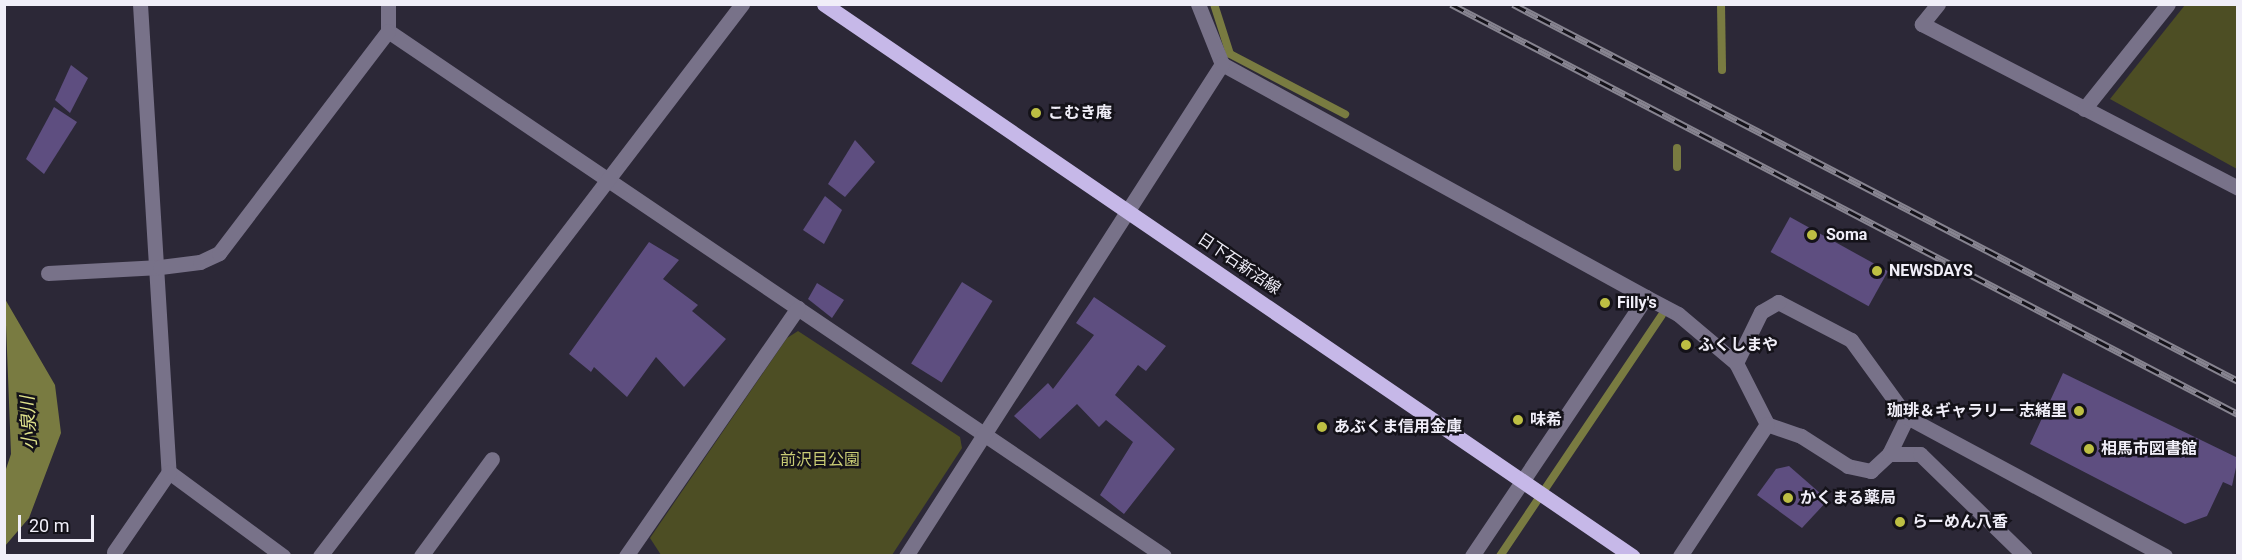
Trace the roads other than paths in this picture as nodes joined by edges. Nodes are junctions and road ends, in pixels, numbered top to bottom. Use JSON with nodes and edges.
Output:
{"nodes":[{"id":1,"x":140,"y":4,"type":"edge"},
{"id":2,"x":388,"y":4,"type":"edge"},
{"id":3,"x":742,"y":4,"type":"edge"},
{"id":4,"x":824,"y":4,"type":"edge"},
{"id":5,"x":1198,"y":4,"type":"edge"},
{"id":6,"x":1938,"y":4,"type":"edge"},
{"id":7,"x":2168,"y":4,"type":"edge"},
{"id":8,"x":388,"y":31,"type":"junction"},
{"id":9,"x":1222,"y":64,"type":"junction"},
{"id":10,"x":2084,"y":109,"type":"junction"},
{"id":11,"x":607,"y":177,"type":"junction"},
{"id":12,"x":2238,"y":188,"type":"edge"},
{"id":13,"x":1130,"y":211,"type":"junction"},
{"id":14,"x":160,"y":267,"type":"junction"},
{"id":15,"x":48,"y":273,"type":"dead end"},
{"id":16,"x":1646,"y":297,"type":"junction"},
{"id":17,"x":798,"y":308,"type":"junction"},
{"id":18,"x":1736,"y":363,"type":"junction"},
{"id":19,"x":1907,"y":417,"type":"junction"},
{"id":20,"x":1767,"y":424,"type":"junction"},
{"id":21,"x":984,"y":435,"type":"junction"},
{"id":22,"x":1889,"y":454,"type":"junction"},
{"id":23,"x":492,"y":459,"type":"dead end"},
{"id":24,"x":169,"y":472,"type":"junction"},
{"id":25,"x":1530,"y":483,"type":"junction"},
{"id":26,"x":114,"y":552,"type":"dead end"},
{"id":27,"x":633,"y":553,"type":"edge"},
{"id":28,"x":283,"y":555,"type":"edge"},
{"id":29,"x":320,"y":555,"type":"edge"},
{"id":30,"x":421,"y":555,"type":"edge"},
{"id":31,"x":906,"y":555,"type":"edge"},
{"id":32,"x":1164,"y":555,"type":"edge"},
{"id":33,"x":1472,"y":555,"type":"edge"},
{"id":34,"x":1632,"y":555,"type":"edge"},
{"id":35,"x":1680,"y":555,"type":"edge"},
{"id":36,"x":2025,"y":555,"type":"edge"},
{"id":37,"x":2165,"y":555,"type":"edge"}],
"edges":[{"from":1,"to":14,"type":"street"},
{"from":2,"to":8,"type":"street"},
{"from":3,"to":11,"type":"street"},
{"from":4,"to":13,"type":"main road","name":"日下石新沼線"},
{"from":5,"to":9,"type":"street"},
{"from":6,"to":10,"type":"street"},
{"from":7,"to":10,"type":"street"},
{"from":8,"to":11,"type":"street"},
{"from":8,"to":14,"type":"street"},
{"from":9,"to":13,"type":"street"},
{"from":9,"to":16,"type":"street"},
{"from":10,"to":12,"type":"street"},
{"from":11,"to":17,"type":"street"},
{"from":11,"to":29,"type":"street"},
{"from":13,"to":21,"type":"street"},
{"from":13,"to":25,"type":"main road","name":"日下石新沼線"},
{"from":14,"to":15,"type":"street"},
{"from":14,"to":24,"type":"street"},
{"from":16,"to":18,"type":"street"},
{"from":16,"to":25,"type":"street"},
{"from":17,"to":21,"type":"street"},
{"from":17,"to":27,"type":"street"},
{"from":18,"to":19,"type":"street"},
{"from":18,"to":20,"type":"street"},
{"from":19,"to":22,"type":"street"},
{"from":19,"to":37,"type":"street"},
{"from":20,"to":22,"type":"street"},
{"from":20,"to":35,"type":"street"},
{"from":21,"to":31,"type":"street"},
{"from":21,"to":32,"type":"street"},
{"from":22,"to":36,"type":"street"},
{"from":23,"to":30,"type":"street"},
{"from":24,"to":26,"type":"street"},
{"from":24,"to":28,"type":"street"},
{"from":25,"to":33,"type":"street"},
{"from":25,"to":34,"type":"main road","name":"日下石新沼線"}]}
